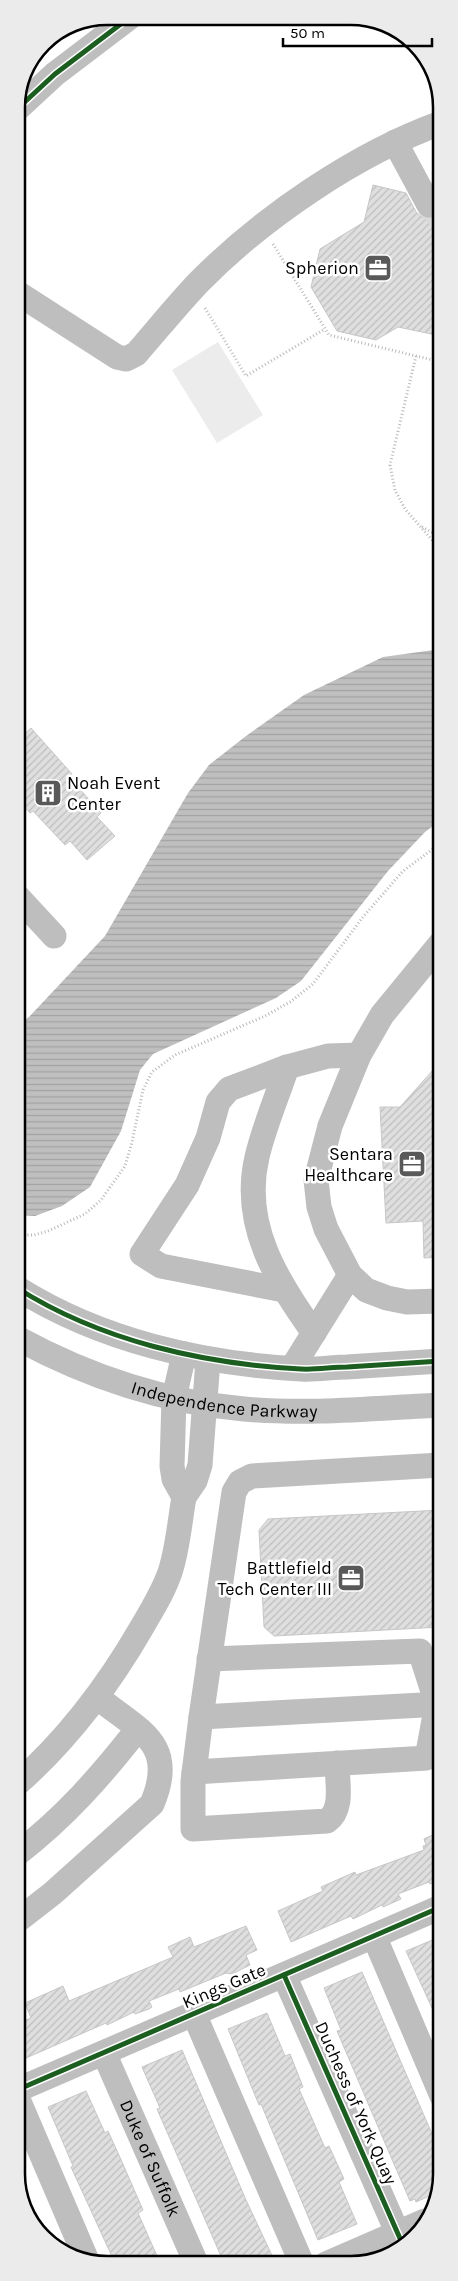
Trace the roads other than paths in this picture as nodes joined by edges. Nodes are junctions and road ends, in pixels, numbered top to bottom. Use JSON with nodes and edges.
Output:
{"nodes":[{"id":1,"x":117,"y":25,"type":"edge"},
{"id":2,"x":25,"y":102,"type":"edge"},
{"id":3,"x":433,"y":126,"type":"edge"},
{"id":4,"x":395,"y":142,"type":"junction"},
{"id":5,"x":429,"y":204,"type":"tunnel mouth"},
{"id":6,"x":25,"y":298,"type":"edge"},
{"id":7,"x":25,"y":905,"type":"edge"},
{"id":8,"x":54,"y":936,"type":"dead end"},
{"id":9,"x":433,"y":953,"type":"edge"},
{"id":10,"x":359,"y":1054,"type":"junction"},
{"id":11,"x":286,"y":1067,"type":"junction"},
{"id":12,"x":350,"y":1276,"type":"junction"},
{"id":13,"x":284,"y":1290,"type":"junction"},
{"id":14,"x":25,"y":1293,"type":"edge"},
{"id":15,"x":433,"y":1302,"type":"edge"},
{"id":16,"x":314,"y":1333,"type":"junction"},
{"id":17,"x":25,"y":1342,"type":"edge"},
{"id":18,"x":184,"y":1354,"type":"junction"},
{"id":19,"x":208,"y":1360,"type":"junction"},
{"id":20,"x":433,"y":1362,"type":"edge"},
{"id":21,"x":292,"y":1368,"type":"junction"},
{"id":22,"x":174,"y":1398,"type":"junction"},
{"id":23,"x":205,"y":1403,"type":"junction"},
{"id":24,"x":433,"y":1405,"type":"edge"},
{"id":25,"x":433,"y":1465,"type":"edge"},
{"id":26,"x":184,"y":1497,"type":"junction"},
{"id":27,"x":209,"y":1659,"type":"junction"},
{"id":28,"x":433,"y":1687,"type":"edge"},
{"id":29,"x":97,"y":1697,"type":"junction"},
{"id":30,"x":433,"y":1704,"type":"edge"},
{"id":31,"x":201,"y":1717,"type":"junction"},
{"id":32,"x":433,"y":1729,"type":"edge"},
{"id":33,"x":137,"y":1730,"type":"junction"},
{"id":34,"x":337,"y":1763,"type":"junction"},
{"id":35,"x":194,"y":1772,"type":"junction"},
{"id":36,"x":25,"y":1776,"type":"edge"},
{"id":37,"x":25,"y":1847,"type":"edge"},
{"id":38,"x":433,"y":1911,"type":"edge"},
{"id":39,"x":25,"y":1915,"type":"edge"},
{"id":40,"x":374,"y":1936,"type":"junction"},
{"id":41,"x":284,"y":1975,"type":"junction"},
{"id":42,"x":194,"y":2014,"type":"junction"},
{"id":43,"x":104,"y":2053,"type":"junction"},
{"id":44,"x":433,"y":2075,"type":"edge"},
{"id":45,"x":25,"y":2087,"type":"edge"},
{"id":46,"x":25,"y":2116,"type":"edge"},
{"id":47,"x":410,"y":2231,"type":"edge"},
{"id":48,"x":400,"y":2238,"type":"edge"},
{"id":49,"x":84,"y":2252,"type":"edge"},
{"id":50,"x":193,"y":2256,"type":"edge"},
{"id":51,"x":299,"y":2256,"type":"edge"},
{"id":52,"x":349,"y":2256,"type":"edge"}],
"edges":[{"from":1,"to":2,"type":"street"},
{"from":3,"to":4,"type":"street"},
{"from":4,"to":5,"type":"street"},
{"from":4,"to":6,"type":"street"},
{"from":7,"to":8,"type":"street"},
{"from":9,"to":10,"type":"street"},
{"from":10,"to":11,"type":"street"},
{"from":10,"to":12,"type":"street"},
{"from":11,"to":13,"type":"street"},
{"from":11,"to":13,"type":"street"},
{"from":12,"to":15,"type":"street"},
{"from":12,"to":16,"type":"street"},
{"from":13,"to":16,"type":"street"},
{"from":14,"to":18,"type":"street","name":"Independence Parkway"},
{"from":16,"to":21,"type":"street"},
{"from":17,"to":22,"type":"street","name":"Independence Parkway"},
{"from":18,"to":19,"type":"street","name":"Independence Parkway"},
{"from":18,"to":22,"type":"street"},
{"from":19,"to":21,"type":"street","name":"Independence Parkway"},
{"from":19,"to":23,"type":"street"},
{"from":20,"to":21,"type":"street","name":"Independence Parkway"},
{"from":22,"to":23,"type":"street","name":"Independence Parkway"},
{"from":22,"to":26,"type":"street"},
{"from":23,"to":24,"type":"street","name":"Independence Parkway"},
{"from":23,"to":26,"type":"street"},
{"from":25,"to":27,"type":"street"},
{"from":26,"to":29,"type":"street"},
{"from":27,"to":28,"type":"street"},
{"from":27,"to":31,"type":"street"},
{"from":29,"to":33,"type":"street"},
{"from":29,"to":36,"type":"street"},
{"from":30,"to":31,"type":"street"},
{"from":31,"to":35,"type":"street"},
{"from":32,"to":34,"type":"street"},
{"from":33,"to":37,"type":"street"},
{"from":33,"to":39,"type":"street"},
{"from":34,"to":35,"type":"street"},
{"from":34,"to":35,"type":"street"},
{"from":38,"to":40,"type":"street","name":"Kings Gate"},
{"from":40,"to":41,"type":"street","name":"Kings Gate"},
{"from":40,"to":44,"type":"street"},
{"from":41,"to":42,"type":"street","name":"Kings Gate"},
{"from":41,"to":48,"type":"street","name":"Duchess of York Quay"},
{"from":42,"to":43,"type":"street","name":"Kings Gate"},
{"from":42,"to":51,"type":"street"},
{"from":43,"to":45,"type":"street","name":"Kings Gate"},
{"from":43,"to":50,"type":"street","name":"Duke of Suffolk"},
{"from":46,"to":49,"type":"street"},
{"from":47,"to":48,"type":"street"},
{"from":48,"to":52,"type":"street"}]}
